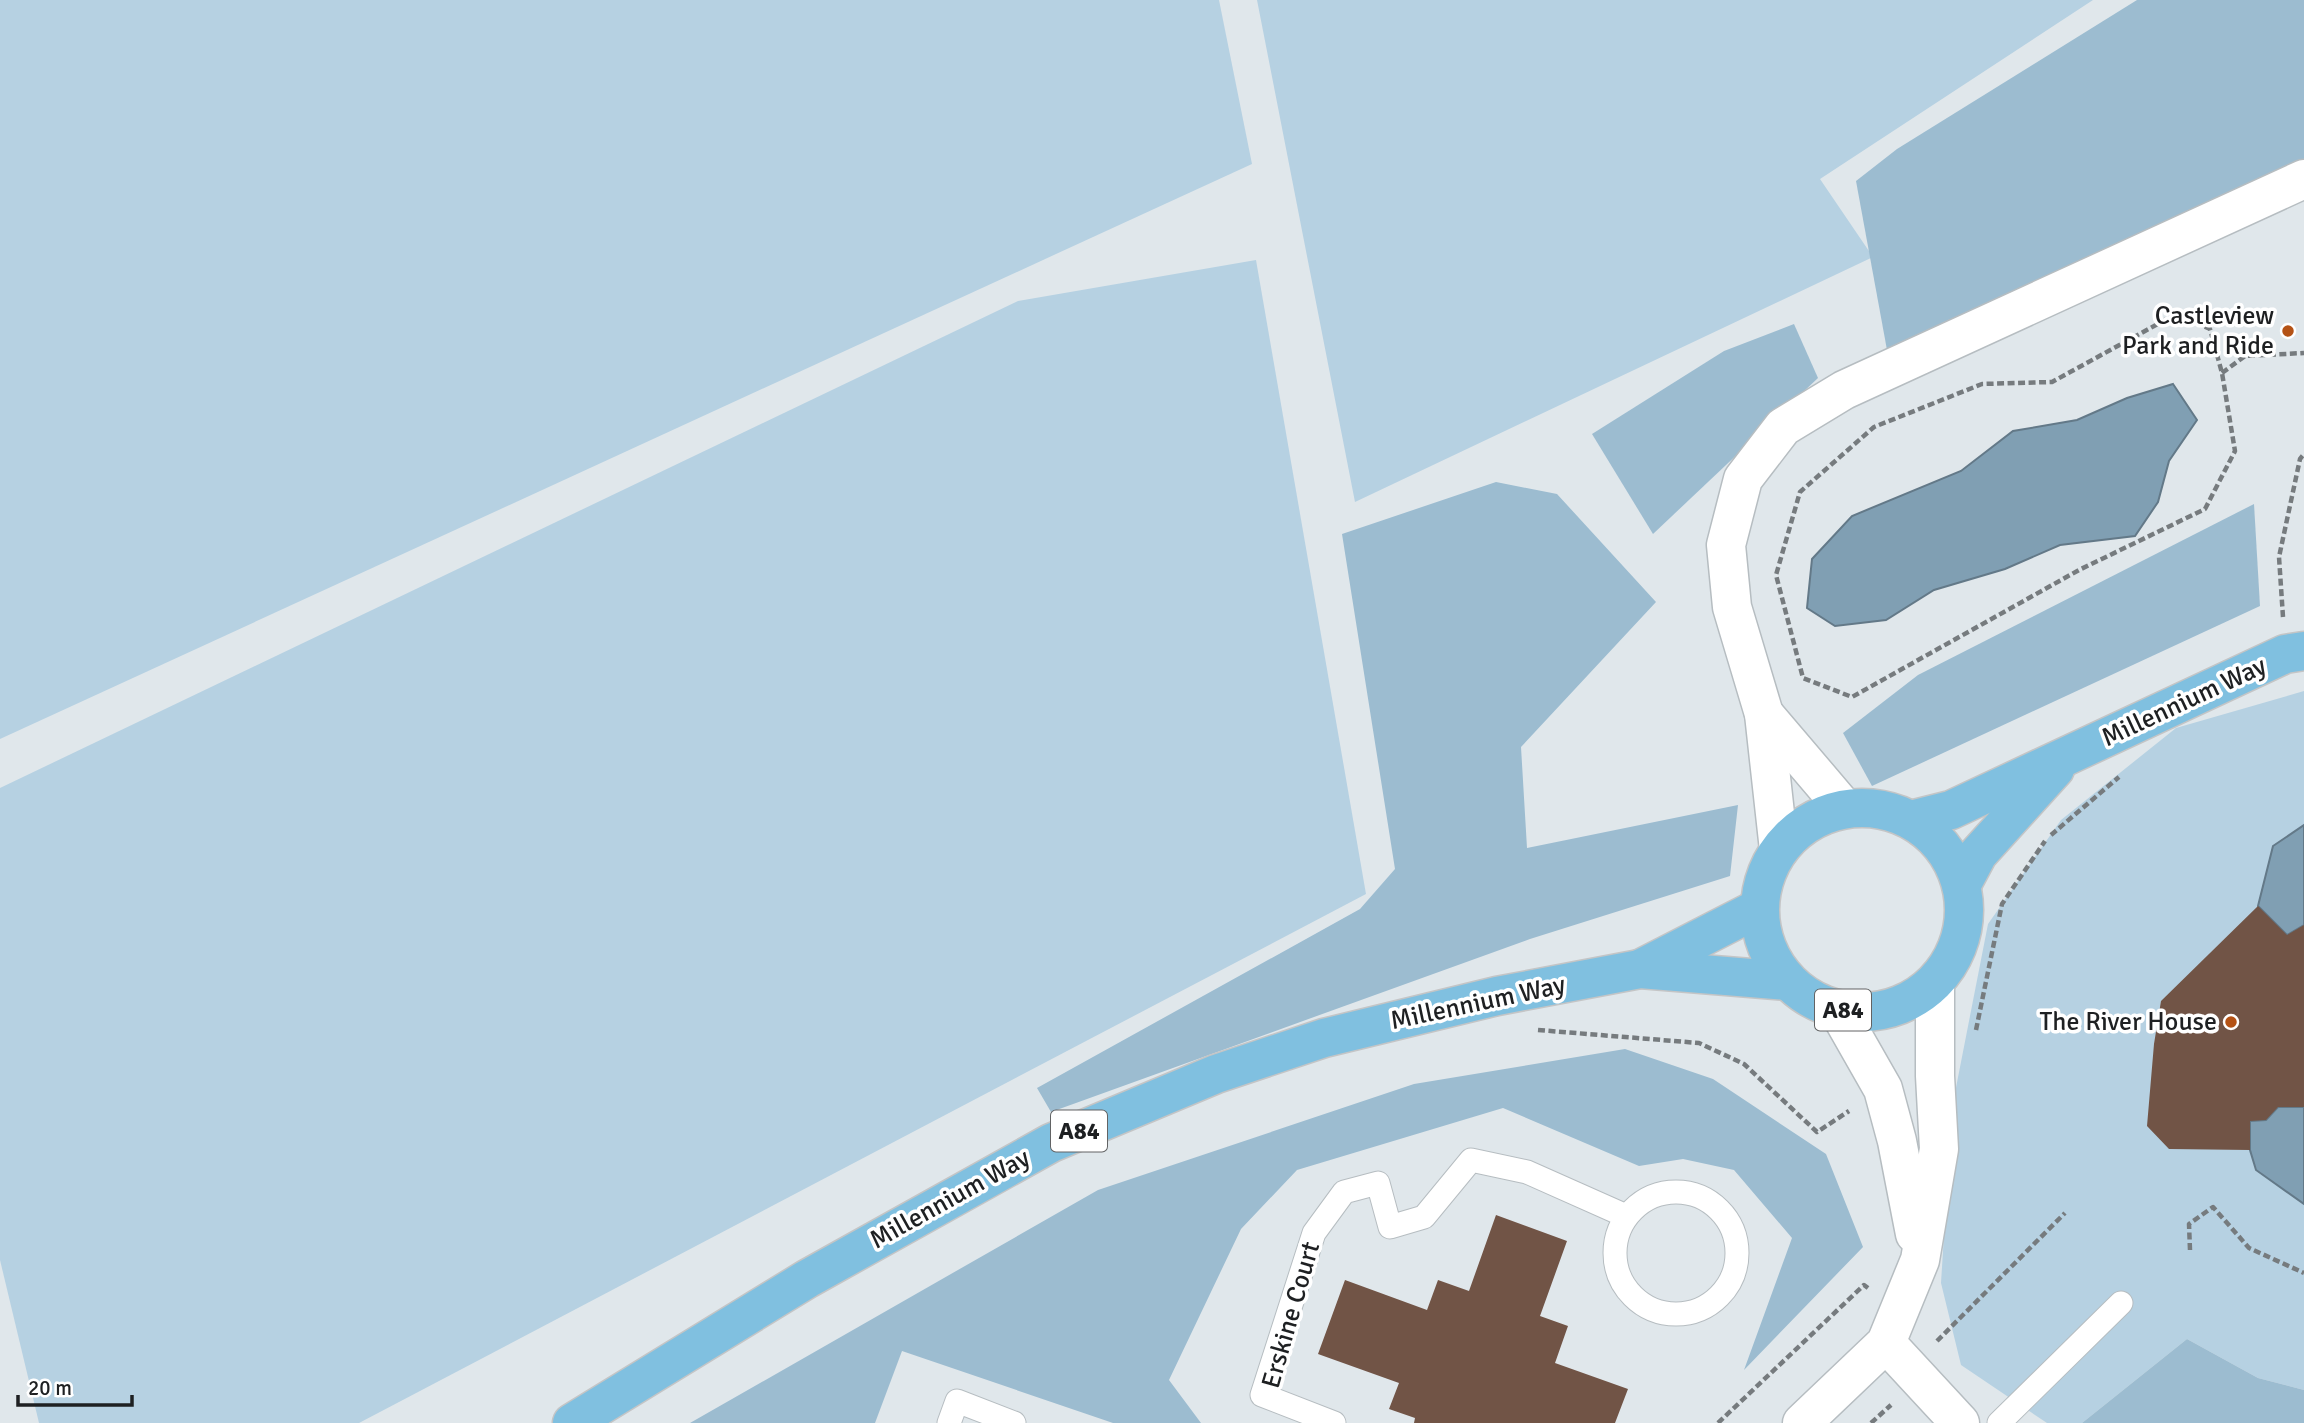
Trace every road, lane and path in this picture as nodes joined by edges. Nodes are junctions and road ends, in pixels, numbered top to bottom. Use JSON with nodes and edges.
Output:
{"nodes":[{"id":1,"x":2304,"y":179,"type":"edge"},
{"id":2,"x":2304,"y":352,"type":"edge"},
{"id":3,"x":2222,"y":373,"type":"junction"},
{"id":4,"x":2304,"y":454,"type":"edge"},
{"id":5,"x":2295,"y":653,"type":"edge"},
{"id":6,"x":1764,"y":714,"type":"junction"},
{"id":7,"x":2065,"y":758,"type":"junction"},
{"id":8,"x":2120,"y":776,"type":"dead end"},
{"id":9,"x":1844,"y":808,"type":"junction"},
{"id":10,"x":1911,"y":820,"type":"junction"},
{"id":11,"x":1779,"y":850,"type":"junction"},
{"id":12,"x":1962,"y":884,"type":"junction"},
{"id":13,"x":1759,"y":908,"type":"junction"},
{"id":14,"x":1640,"y":970,"type":"junction"},
{"id":15,"x":1787,"y":981,"type":"junction"},
{"id":16,"x":1935,"y":983,"type":"junction"},
{"id":17,"x":1838,"y":1010,"type":"junction"},
{"id":18,"x":1535,"y":1030,"type":"dead end"},
{"id":19,"x":1975,"y":1036,"type":"dead end"},
{"id":20,"x":1883,"y":1089,"type":"junction"},
{"id":21,"x":2065,"y":1213,"type":"dead end"},
{"id":22,"x":1626,"y":1216,"type":"junction"},
{"id":23,"x":2190,"y":1250,"type":"dead end"},
{"id":24,"x":1920,"y":1260,"type":"junction"},
{"id":25,"x":2304,"y":1273,"type":"edge"},
{"id":26,"x":2121,"y":1303,"type":"dead end"},
{"id":27,"x":1892,"y":1329,"type":"junction"},
{"id":28,"x":1916,"y":1375,"type":"junction"},
{"id":29,"x":572,"y":1423,"type":"edge"},
{"id":30,"x":949,"y":1423,"type":"edge"},
{"id":31,"x":1014,"y":1423,"type":"edge"},
{"id":32,"x":1334,"y":1423,"type":"edge"},
{"id":33,"x":1718,"y":1423,"type":"edge"},
{"id":34,"x":1802,"y":1423,"type":"edge"},
{"id":35,"x":1871,"y":1423,"type":"edge"},
{"id":36,"x":1961,"y":1423,"type":"edge"},
{"id":37,"x":1998,"y":1423,"type":"edge"}],
"edges":[{"from":1,"to":6,"type":"street"},
{"from":2,"to":3,"type":"path"},
{"from":3,"to":3,"type":"path"},
{"from":4,"to":5,"type":"path"},
{"from":5,"to":7,"type":"main road","name":"Millennium Way"},
{"from":6,"to":9,"type":"street"},
{"from":6,"to":11,"type":"street"},
{"from":7,"to":10,"type":"main road","name":"Millennium Way"},
{"from":7,"to":12,"type":"main road","name":"Millennium Way"},
{"from":8,"to":19,"type":"path"},
{"from":9,"to":10,"type":"main road","number":"A84"},
{"from":9,"to":11,"type":"main road","number":"A84"},
{"from":10,"to":12,"type":"main road","number":"A84"},
{"from":11,"to":13,"type":"main road","number":"A84"},
{"from":12,"to":16,"type":"main road","number":"A84"},
{"from":13,"to":14,"type":"main road","name":"Millennium Way","number":"A84"},
{"from":13,"to":15,"type":"main road","number":"A84"},
{"from":14,"to":15,"type":"main road","name":"Millennium Way","number":"A84"},
{"from":14,"to":29,"type":"main road","name":"Millennium Way","number":"A84"},
{"from":15,"to":17,"type":"main road","number":"A84"},
{"from":16,"to":17,"type":"main road","number":"A84"},
{"from":16,"to":24,"type":"street"},
{"from":17,"to":20,"type":"street"},
{"from":18,"to":20,"type":"path"},
{"from":20,"to":24,"type":"street"},
{"from":21,"to":28,"type":"path"},
{"from":22,"to":22,"type":"lane"},
{"from":22,"to":32,"type":"lane","name":"Erskine Court"},
{"from":23,"to":25,"type":"path"},
{"from":24,"to":27,"type":"street"},
{"from":26,"to":37,"type":"lane"},
{"from":27,"to":28,"type":"street"},
{"from":27,"to":33,"type":"path"},
{"from":27,"to":34,"type":"street"},
{"from":28,"to":35,"type":"path"},
{"from":28,"to":36,"type":"street"},
{"from":30,"to":31,"type":"lane"}]}
